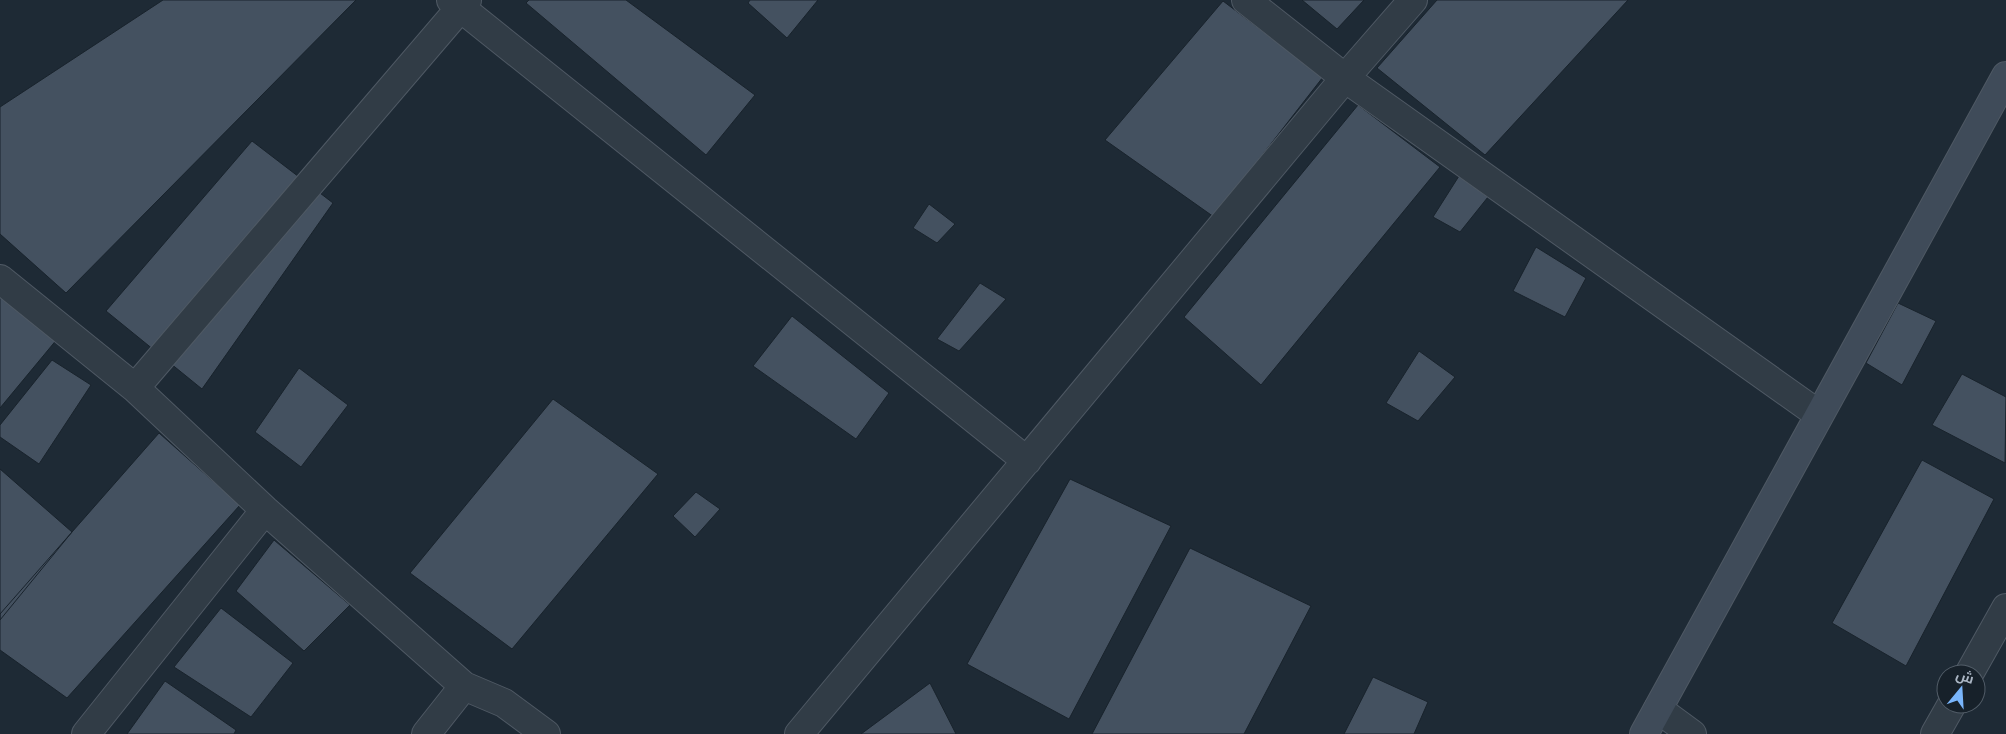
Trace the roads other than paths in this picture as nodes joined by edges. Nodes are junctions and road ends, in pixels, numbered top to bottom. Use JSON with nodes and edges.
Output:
{"nodes":[{"id":1,"x":1246,"y":0,"type":"edge"},
{"id":2,"x":1413,"y":0,"type":"edge"},
{"id":3,"x":460,"y":3,"type":"edge"},
{"id":4,"x":2006,"y":76,"type":"edge"},
{"id":5,"x":1345,"y":78,"type":"junction"},
{"id":6,"x":0,"y":279,"type":"edge"},
{"id":7,"x":136,"y":388,"type":"junction"},
{"id":8,"x":1818,"y":414,"type":"junction"},
{"id":9,"x":1028,"y":461,"type":"junction"},
{"id":10,"x":265,"y":510,"type":"junction"},
{"id":11,"x":2006,"y":608,"type":"edge"},
{"id":12,"x":1975,"y":664,"type":"edge"},
{"id":13,"x":464,"y":686,"type":"junction"},
{"id":14,"x":1658,"y":709,"type":"junction"},
{"id":15,"x":1946,"y":714,"type":"edge"},
{"id":16,"x":86,"y":734,"type":"edge"},
{"id":17,"x":426,"y":734,"type":"edge"},
{"id":18,"x":546,"y":734,"type":"edge"},
{"id":19,"x":799,"y":734,"type":"edge"},
{"id":20,"x":1644,"y":734,"type":"edge"},
{"id":21,"x":1692,"y":734,"type":"edge"},
{"id":22,"x":1934,"y":734,"type":"edge"}],
"edges":[{"from":1,"to":5,"type":"street"},
{"from":2,"to":5,"type":"street"},
{"from":3,"to":7,"type":"street"},
{"from":3,"to":9,"type":"street"},
{"from":4,"to":8,"type":"street"},
{"from":5,"to":8,"type":"street"},
{"from":5,"to":9,"type":"street"},
{"from":6,"to":7,"type":"street"},
{"from":7,"to":10,"type":"street"},
{"from":8,"to":14,"type":"street"},
{"from":9,"to":19,"type":"street"},
{"from":10,"to":13,"type":"street"},
{"from":10,"to":16,"type":"street"},
{"from":11,"to":12,"type":"street"},
{"from":13,"to":17,"type":"street"},
{"from":13,"to":18,"type":"street"},
{"from":14,"to":20,"type":"street"},
{"from":14,"to":21,"type":"street"},
{"from":15,"to":22,"type":"street"}]}
